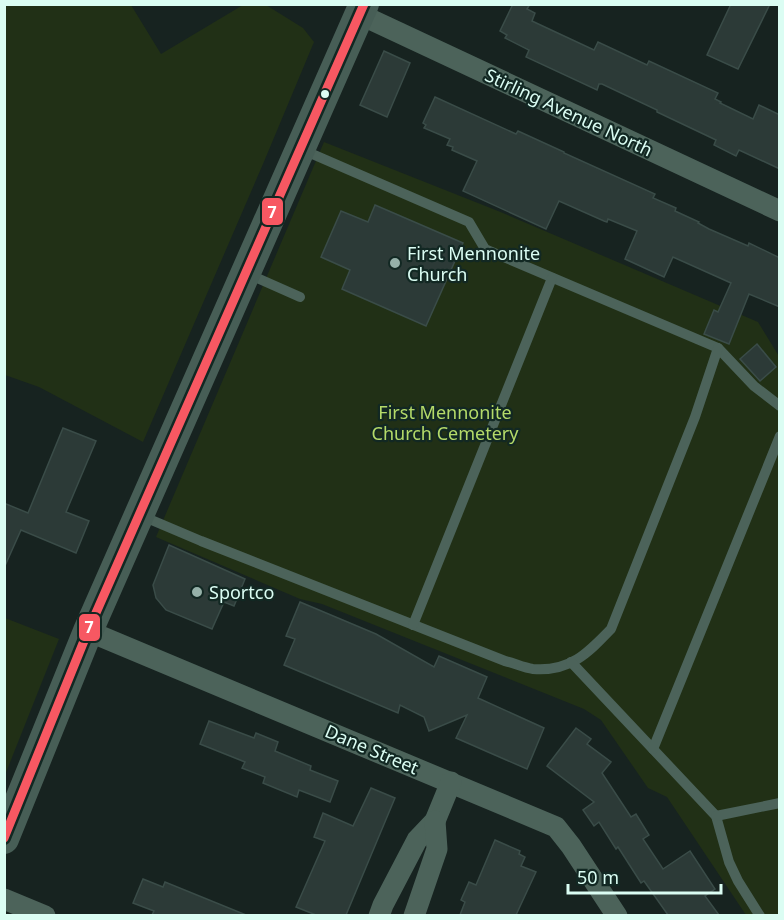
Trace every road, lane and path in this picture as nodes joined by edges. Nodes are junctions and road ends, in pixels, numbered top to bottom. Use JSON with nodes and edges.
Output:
{"nodes":[{"id":1,"x":353,"y":8,"type":"edge"},
{"id":2,"x":300,"y":149,"type":"junction"},
{"id":3,"x":780,"y":211,"type":"edge"},
{"id":4,"x":245,"y":273,"type":"junction"},
{"id":5,"x":552,"y":278,"type":"junction"},
{"id":6,"x":300,"y":297,"type":"dead end"},
{"id":7,"x":718,"y":348,"type":"junction"},
{"id":8,"x":780,"y":406,"type":"edge"},
{"id":9,"x":780,"y":436,"type":"edge"},
{"id":10,"x":140,"y":514,"type":"junction"},
{"id":11,"x":413,"y":625,"type":"junction"},
{"id":12,"x":88,"y":631,"type":"junction"},
{"id":13,"x":571,"y":663,"type":"junction"},
{"id":14,"x":653,"y":749,"type":"junction"},
{"id":15,"x":451,"y":782,"type":"junction"},
{"id":16,"x":780,"y":803,"type":"edge"},
{"id":17,"x":716,"y":816,"type":"junction"},
{"id":18,"x":435,"y":821,"type":"junction"},
{"id":19,"x":4,"y":839,"type":"edge"},
{"id":20,"x":4,"y":899,"type":"edge"},
{"id":21,"x":45,"y":915,"type":"edge"},
{"id":22,"x":379,"y":915,"type":"edge"},
{"id":23,"x":414,"y":915,"type":"edge"},
{"id":24,"x":617,"y":915,"type":"edge"},
{"id":25,"x":760,"y":915,"type":"edge"}],
"edges":[{"from":1,"to":2,"type":"main road"},
{"from":1,"to":3,"type":"street","name":"Stirling Avenue North"},
{"from":2,"to":4,"type":"main road"},
{"from":2,"to":5,"type":"lane"},
{"from":4,"to":6,"type":"lane"},
{"from":4,"to":10,"type":"main road"},
{"from":5,"to":7,"type":"lane"},
{"from":5,"to":11,"type":"lane"},
{"from":7,"to":8,"type":"lane"},
{"from":7,"to":13,"type":"lane"},
{"from":9,"to":14,"type":"lane"},
{"from":10,"to":11,"type":"lane"},
{"from":10,"to":12,"type":"main road"},
{"from":11,"to":13,"type":"lane"},
{"from":12,"to":15,"type":"street","name":"Dane Street"},
{"from":12,"to":19,"type":"main road"},
{"from":13,"to":14,"type":"lane"},
{"from":14,"to":17,"type":"lane"},
{"from":15,"to":18,"type":"street"},
{"from":15,"to":24,"type":"street","name":"Dane Street"},
{"from":16,"to":17,"type":"lane"},
{"from":17,"to":25,"type":"lane"},
{"from":18,"to":22,"type":"street"},
{"from":18,"to":23,"type":"street"},
{"from":20,"to":21,"type":"street"}]}
